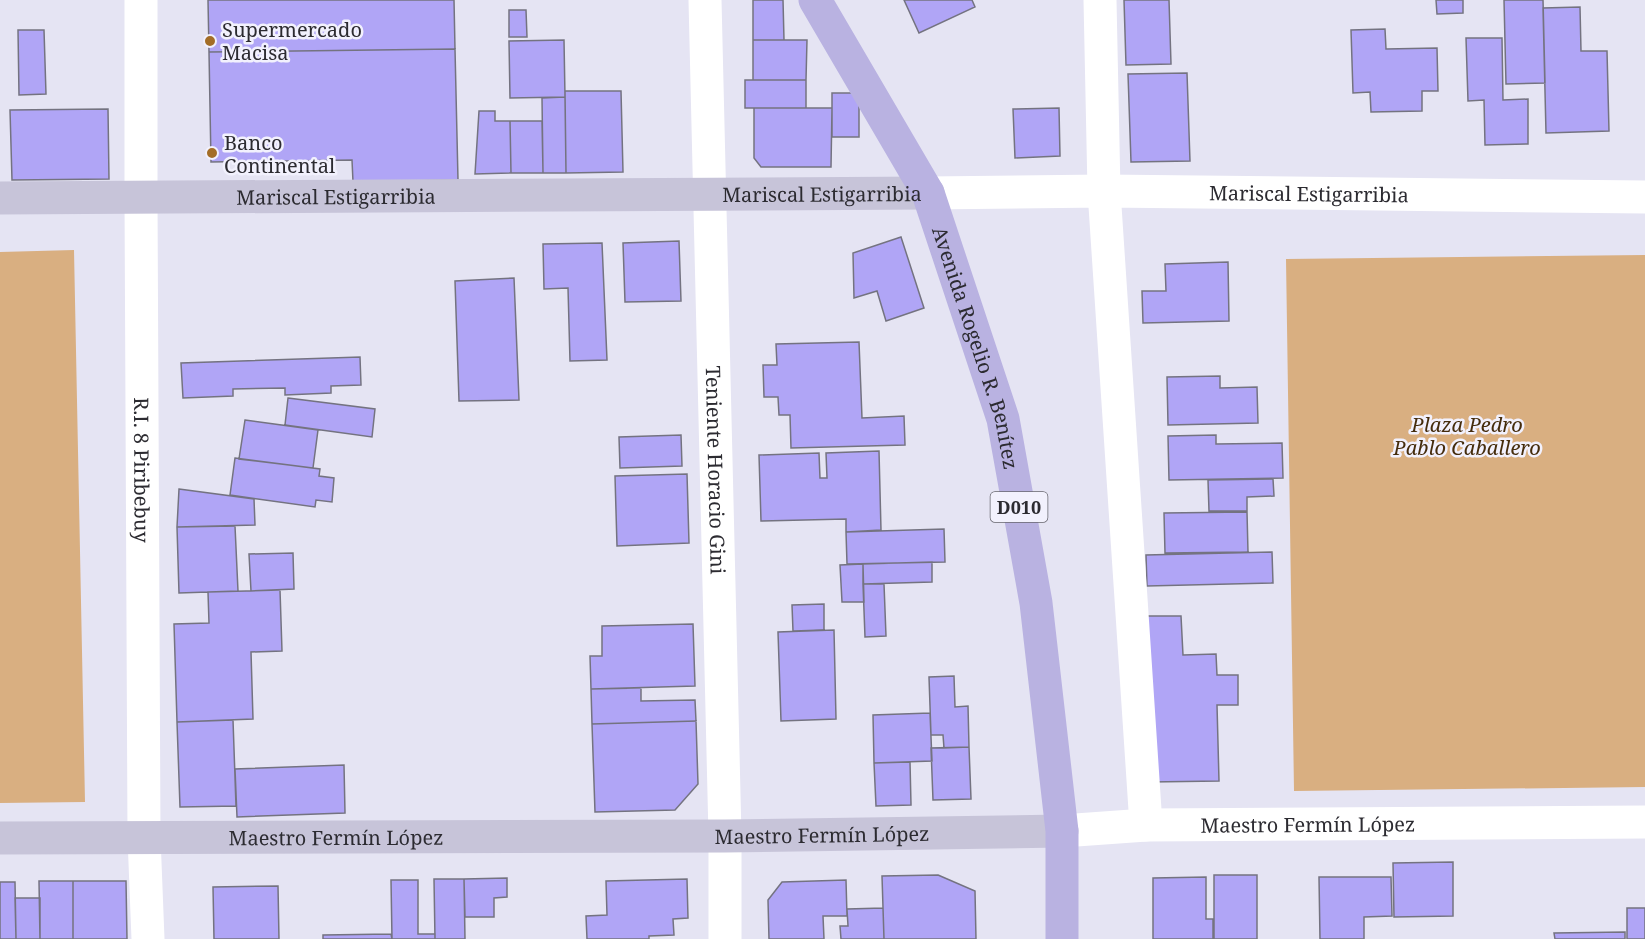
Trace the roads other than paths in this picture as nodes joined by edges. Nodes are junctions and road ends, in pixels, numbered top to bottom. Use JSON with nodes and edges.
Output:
{"nodes":[{"id":1,"x":141,"y":0,"type":"edge"},
{"id":2,"x":705,"y":0,"type":"edge"},
{"id":3,"x":815,"y":0,"type":"edge"},
{"id":4,"x":1100,"y":0,"type":"edge"},
{"id":5,"x":1104,"y":191,"type":"junction"},
{"id":6,"x":928,"y":193,"type":"junction"},
{"id":7,"x":708,"y":194,"type":"junction"},
{"id":8,"x":141,"y":197,"type":"junction"},
{"id":9,"x":1645,"y":197,"type":"edge"},
{"id":10,"x":0,"y":198,"type":"edge"},
{"id":11,"x":1645,"y":822,"type":"edge"},
{"id":12,"x":1146,"y":825,"type":"junction"},
{"id":13,"x":1062,"y":831,"type":"junction"},
{"id":14,"x":725,"y":836,"type":"junction"},
{"id":15,"x":144,"y":837,"type":"junction"},
{"id":16,"x":0,"y":838,"type":"edge"},
{"id":17,"x":148,"y":939,"type":"edge"},
{"id":18,"x":725,"y":939,"type":"edge"},
{"id":19,"x":1062,"y":939,"type":"edge"}],
"edges":[{"from":1,"to":8,"type":"street","name":"R.I. 8 Piribebuy"},
{"from":2,"to":7,"type":"street","name":"Teniente Horacio Gini"},
{"from":3,"to":6,"type":"main road","name":"Avenida Rogelio R. Benítez","number":"D010"},
{"from":4,"to":5,"type":"street"},
{"from":5,"to":6,"type":"street","name":"Mariscal Estigarribia"},
{"from":5,"to":9,"type":"street","name":"Mariscal Estigarribia"},
{"from":5,"to":12,"type":"street"},
{"from":6,"to":7,"type":"street","name":"Mariscal Estigarribia"},
{"from":6,"to":13,"type":"main road","name":"Avenida Rogelio R. Benítez","number":"D010"},
{"from":7,"to":8,"type":"street","name":"Mariscal Estigarribia"},
{"from":7,"to":14,"type":"street","name":"Teniente Horacio Gini"},
{"from":8,"to":10,"type":"street","name":"Mariscal Estigarribia"},
{"from":8,"to":15,"type":"street","name":"R.I. 8 Piribebuy"},
{"from":11,"to":12,"type":"street","name":"Maestro Fermín López"},
{"from":12,"to":13,"type":"street","name":"Maestro Fermín López"},
{"from":13,"to":14,"type":"street","name":"Maestro Fermín López"},
{"from":13,"to":19,"type":"main road","name":"Avenida Rogelio R. Benítez","number":"D010"},
{"from":14,"to":15,"type":"street","name":"Maestro Fermín López"},
{"from":14,"to":18,"type":"street","name":"Teniente Horacio Gini"},
{"from":15,"to":16,"type":"street","name":"Maestro Fermín López"},
{"from":15,"to":17,"type":"street","name":"R.I. 8 Piribebuy"}]}
